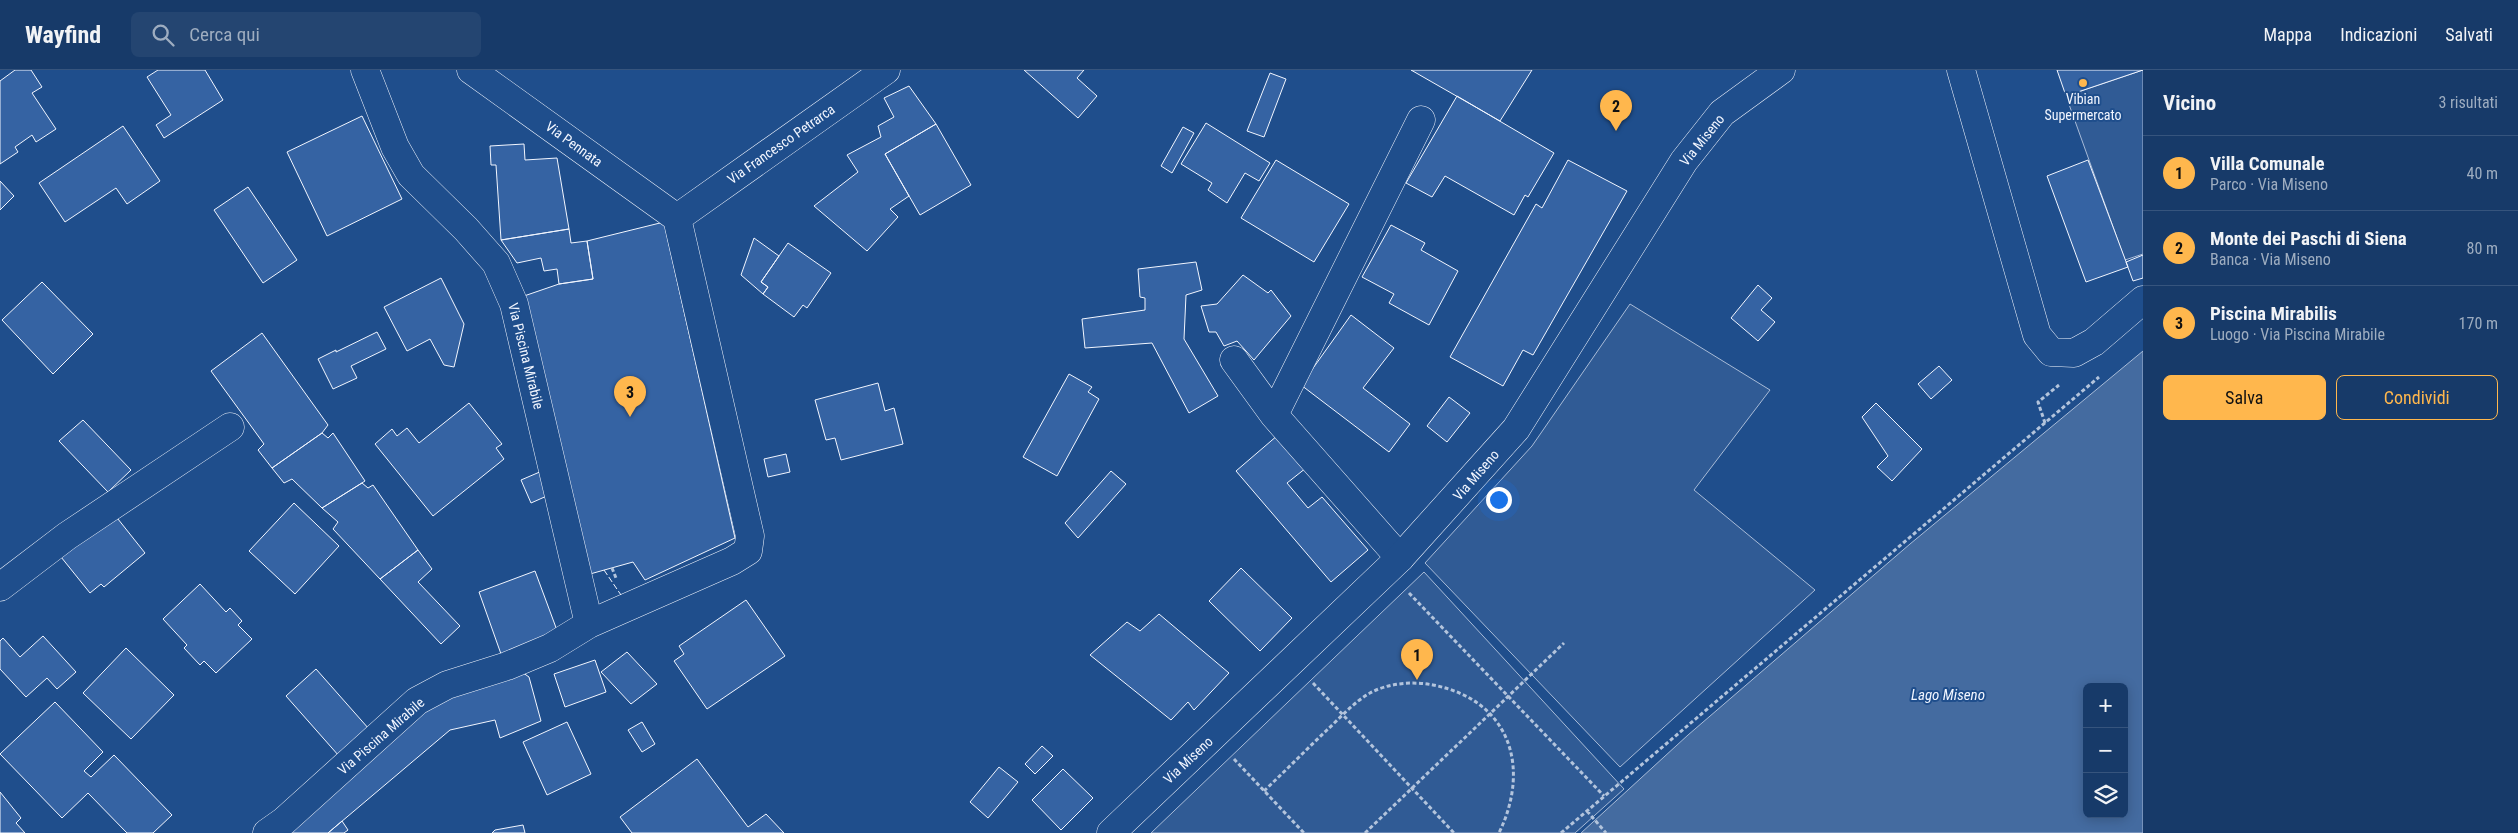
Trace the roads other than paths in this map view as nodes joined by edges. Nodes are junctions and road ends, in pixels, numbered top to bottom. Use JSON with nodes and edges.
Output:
{"nodes":[{"id":1,"x":365,"y":70,"type":"edge"},
{"id":2,"x":471,"y":70,"type":"edge"},
{"id":3,"x":886,"y":70,"type":"edge"},
{"id":4,"x":1781,"y":70,"type":"edge"},
{"id":5,"x":1961,"y":70,"type":"edge"},
{"id":6,"x":1421,"y":120,"type":"dead end"},
{"id":7,"x":677,"y":218,"type":"junction"},
{"id":8,"x":2143,"y":300,"type":"edge"},
{"id":9,"x":1234,"y":360,"type":"dead end"},
{"id":10,"x":1274,"y":415,"type":"junction"},
{"id":11,"x":230,"y":427,"type":"dead end"},
{"id":12,"x":1400,"y":558,"type":"junction"},
{"id":13,"x":0,"y":587,"type":"edge"},
{"id":14,"x":589,"y":624,"type":"junction"},
{"id":15,"x":267,"y":833,"type":"edge"},
{"id":16,"x":1111,"y":833,"type":"edge"}],
"edges":[{"from":1,"to":14,"type":"street","name":"Via Piscina Mirabile"},
{"from":2,"to":7,"type":"street","name":"Via Pennata"},
{"from":3,"to":7,"type":"street","name":"Via Francesco Petrarca"},
{"from":4,"to":12,"type":"street","name":"Via Miseno"},
{"from":5,"to":8,"type":"street"},
{"from":6,"to":10,"type":"street"},
{"from":7,"to":14,"type":"street","name":"Via Piscina Mirabile"},
{"from":9,"to":10,"type":"street"},
{"from":10,"to":12,"type":"street"},
{"from":11,"to":13,"type":"street"},
{"from":12,"to":16,"type":"street","name":"Via Miseno"},
{"from":14,"to":15,"type":"street","name":"Via Piscina Mirabile"}]}
